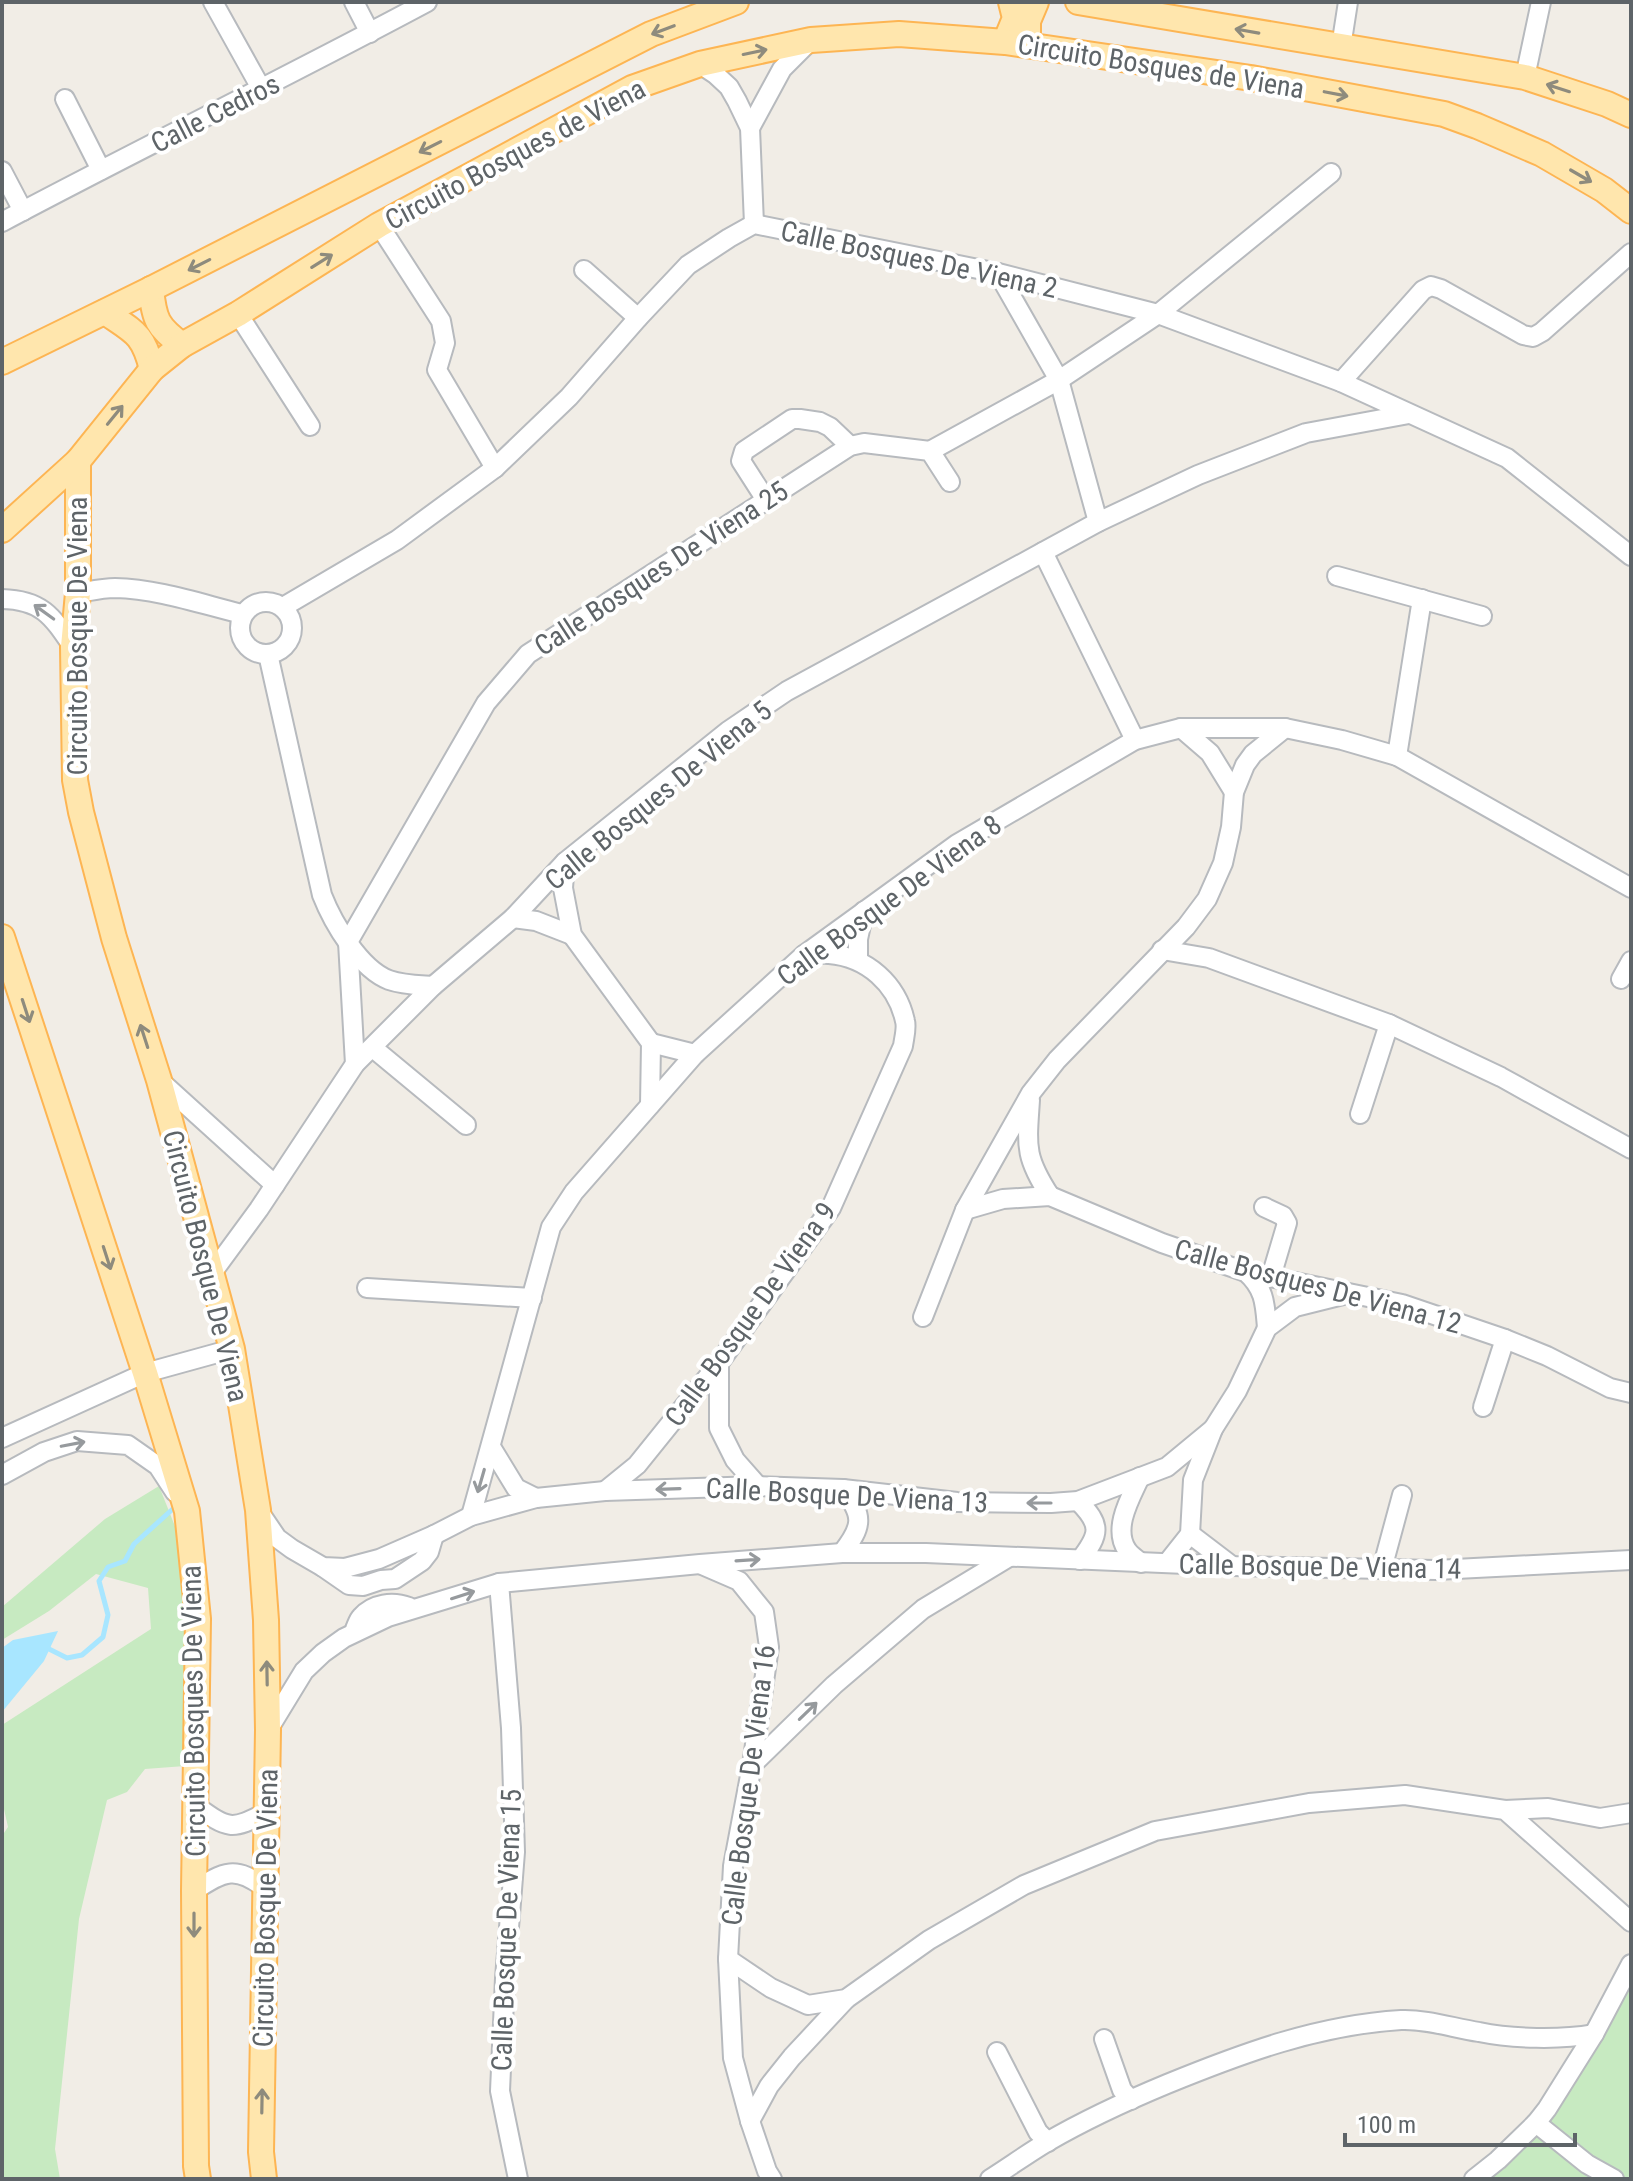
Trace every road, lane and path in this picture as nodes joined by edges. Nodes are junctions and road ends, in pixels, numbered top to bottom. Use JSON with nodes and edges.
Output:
{"nodes":[{"id":1,"x":213,"y":2,"type":"edge"},
{"id":2,"x":354,"y":2,"type":"edge"},
{"id":3,"x":427,"y":2,"type":"edge"},
{"id":4,"x":736,"y":2,"type":"edge"},
{"id":5,"x":1011,"y":2,"type":"edge"},
{"id":6,"x":1036,"y":2,"type":"edge"},
{"id":7,"x":1078,"y":2,"type":"edge"},
{"id":8,"x":1348,"y":2,"type":"edge"},
{"id":9,"x":1541,"y":2,"type":"edge"},
{"id":10,"x":1196,"y":12,"type":"edge"},
{"id":11,"x":370,"y":33,"type":"junction"},
{"id":12,"x":811,"y":40,"type":"junction"},
{"id":13,"x":1016,"y":43,"type":"junction"},
{"id":14,"x":1341,"y":47,"type":"junction"},
{"id":15,"x":700,"y":64,"type":"junction"},
{"id":16,"x":1525,"y":77,"type":"junction"},
{"id":17,"x":262,"y":90,"type":"junction"},
{"id":18,"x":65,"y":99,"type":"dead end"},
{"id":19,"x":1631,"y":115,"type":"edge"},
{"id":20,"x":750,"y":128,"type":"junction"},
{"id":21,"x":101,"y":170,"type":"junction"},
{"id":22,"x":2,"y":171,"type":"edge"},
{"id":23,"x":1331,"y":173,"type":"dead end"},
{"id":24,"x":23,"y":211,"type":"junction"},
{"id":25,"x":1631,"y":211,"type":"edge"},
{"id":26,"x":2,"y":222,"type":"edge"},
{"id":27,"x":754,"y":224,"type":"junction"},
{"id":28,"x":379,"y":225,"type":"junction"},
{"id":29,"x":1631,"y":253,"type":"edge"},
{"id":30,"x":584,"y":270,"type":"dead end"},
{"id":31,"x":998,"y":273,"type":"junction"},
{"id":32,"x":151,"y":289,"type":"junction"},
{"id":33,"x":105,"y":312,"type":"junction"},
{"id":34,"x":238,"y":314,"type":"junction"},
{"id":35,"x":1158,"y":314,"type":"junction"},
{"id":36,"x":638,"y":318,"type":"junction"},
{"id":37,"x":182,"y":345,"type":"junction"},
{"id":38,"x":2,"y":362,"type":"edge"},
{"id":39,"x":152,"y":369,"type":"junction"},
{"id":40,"x":1059,"y":380,"type":"junction"},
{"id":41,"x":1341,"y":382,"type":"junction"},
{"id":42,"x":1409,"y":414,"type":"junction"},
{"id":43,"x":310,"y":426,"type":"dead end"},
{"id":44,"x":850,"y":446,"type":"junction"},
{"id":45,"x":930,"y":451,"type":"junction"},
{"id":46,"x":78,"y":461,"type":"junction"},
{"id":47,"x":495,"y":468,"type":"junction"},
{"id":48,"x":950,"y":482,"type":"dead end"},
{"id":49,"x":766,"y":500,"type":"junction"},
{"id":50,"x":1098,"y":522,"type":"junction"},
{"id":51,"x":2,"y":530,"type":"edge"},
{"id":52,"x":1043,"y":552,"type":"junction"},
{"id":53,"x":1631,"y":556,"type":"edge"},
{"id":54,"x":1337,"y":576,"type":"dead end"},
{"id":55,"x":78,"y":593,"type":"junction"},
{"id":56,"x":2,"y":599,"type":"edge"},
{"id":57,"x":1422,"y":599,"type":"junction"},
{"id":58,"x":283,"y":607,"type":"junction"},
{"id":59,"x":242,"y":614,"type":"junction"},
{"id":60,"x":1482,"y":616,"type":"dead end"},
{"id":61,"x":73,"y":647,"type":"junction"},
{"id":62,"x":268,"y":654,"type":"junction"},
{"id":63,"x":1181,"y":728,"type":"junction"},
{"id":64,"x":1285,"y":728,"type":"junction"},
{"id":65,"x":1135,"y":740,"type":"junction"},
{"id":66,"x":1397,"y":756,"type":"junction"},
{"id":67,"x":1234,"y":792,"type":"junction"},
{"id":68,"x":565,"y":862,"type":"junction"},
{"id":69,"x":1631,"y":888,"type":"edge"},
{"id":70,"x":864,"y":911,"type":"junction"},
{"id":71,"x":513,"y":918,"type":"junction"},
{"id":72,"x":1186,"y":927,"type":"junction"},
{"id":73,"x":572,"y":935,"type":"junction"},
{"id":74,"x":2,"y":937,"type":"edge"},
{"id":75,"x":348,"y":942,"type":"junction"},
{"id":76,"x":1162,"y":950,"type":"junction"},
{"id":77,"x":804,"y":955,"type":"junction"},
{"id":78,"x":1209,"y":958,"type":"junction"},
{"id":79,"x":858,"y":960,"type":"junction"},
{"id":80,"x":1631,"y":961,"type":"edge"},
{"id":81,"x":1621,"y":979,"type":"dead end"},
{"id":82,"x":433,"y":986,"type":"junction"},
{"id":83,"x":1389,"y":1024,"type":"junction"},
{"id":84,"x":651,"y":1043,"type":"junction"},
{"id":85,"x":373,"y":1048,"type":"junction"},
{"id":86,"x":695,"y":1054,"type":"junction"},
{"id":87,"x":355,"y":1064,"type":"junction"},
{"id":88,"x":159,"y":1080,"type":"junction"},
{"id":89,"x":1031,"y":1093,"type":"junction"},
{"id":90,"x":650,"y":1105,"type":"junction"},
{"id":91,"x":1360,"y":1114,"type":"dead end"},
{"id":92,"x":466,"y":1125,"type":"dead end"},
{"id":93,"x":1631,"y":1149,"type":"edge"},
{"id":94,"x":275,"y":1185,"type":"junction"},
{"id":95,"x":1050,"y":1196,"type":"junction"},
{"id":96,"x":1264,"y":1207,"type":"dead end"},
{"id":97,"x":965,"y":1210,"type":"junction"},
{"id":98,"x":1246,"y":1272,"type":"junction"},
{"id":99,"x":212,"y":1273,"type":"junction"},
{"id":100,"x":1271,"y":1277,"type":"junction"},
{"id":101,"x":367,"y":1288,"type":"dead end"},
{"id":102,"x":1350,"y":1293,"type":"junction"},
{"id":103,"x":532,"y":1298,"type":"junction"},
{"id":104,"x":923,"y":1317,"type":"dead end"},
{"id":105,"x":1267,"y":1328,"type":"junction"},
{"id":106,"x":1505,"y":1339,"type":"junction"},
{"id":107,"x":232,"y":1349,"type":"junction"},
{"id":108,"x":719,"y":1363,"type":"junction"},
{"id":109,"x":145,"y":1373,"type":"junction"},
{"id":110,"x":1631,"y":1393,"type":"edge"},
{"id":111,"x":1483,"y":1407,"type":"dead end"},
{"id":112,"x":1213,"y":1429,"type":"junction"},
{"id":113,"x":2,"y":1438,"type":"edge"},
{"id":114,"x":491,"y":1447,"type":"junction"},
{"id":115,"x":1167,"y":1467,"type":"junction"},
{"id":116,"x":2,"y":1475,"type":"edge"},
{"id":117,"x":1140,"y":1477,"type":"junction"},
{"id":118,"x":1193,"y":1480,"type":"junction"},
{"id":119,"x":758,"y":1486,"type":"junction"},
{"id":120,"x":843,"y":1489,"type":"junction"},
{"id":121,"x":605,"y":1491,"type":"junction"},
{"id":122,"x":1402,"y":1495,"type":"dead end"},
{"id":123,"x":536,"y":1498,"type":"junction"},
{"id":124,"x":1078,"y":1501,"type":"junction"},
{"id":125,"x":258,"y":1510,"type":"junction"},
{"id":126,"x":187,"y":1511,"type":"junction"},
{"id":127,"x":471,"y":1516,"type":"junction"},
{"id":128,"x":1190,"y":1534,"type":"junction"},
{"id":129,"x":434,"y":1535,"type":"junction"},
{"id":130,"x":842,"y":1553,"type":"junction"},
{"id":131,"x":1009,"y":1557,"type":"junction"},
{"id":132,"x":1080,"y":1560,"type":"junction"},
{"id":133,"x":1631,"y":1560,"type":"edge"},
{"id":134,"x":1141,"y":1563,"type":"junction"},
{"id":135,"x":1167,"y":1563,"type":"junction"},
{"id":136,"x":700,"y":1564,"type":"junction"},
{"id":137,"x":1232,"y":1566,"type":"junction"},
{"id":138,"x":323,"y":1567,"type":"junction"},
{"id":139,"x":1382,"y":1569,"type":"junction"},
{"id":140,"x":395,"y":1579,"type":"junction"},
{"id":141,"x":499,"y":1583,"type":"junction"},
{"id":142,"x":349,"y":1585,"type":"junction"},
{"id":143,"x":394,"y":1603,"type":"junction"},
{"id":144,"x":415,"y":1610,"type":"junction"},
{"id":145,"x":358,"y":1624,"type":"junction"},
{"id":146,"x":268,"y":1730,"type":"junction"},
{"id":147,"x":752,"y":1765,"type":"junction"},
{"id":148,"x":196,"y":1806,"type":"junction"},
{"id":149,"x":1505,"y":1810,"type":"junction"},
{"id":150,"x":267,"y":1812,"type":"junction"},
{"id":151,"x":1631,"y":1813,"type":"edge"},
{"id":152,"x":266,"y":1889,"type":"junction"},
{"id":153,"x":194,"y":1891,"type":"junction"},
{"id":154,"x":1631,"y":1922,"type":"edge"},
{"id":155,"x":728,"y":1959,"type":"junction"},
{"id":156,"x":1631,"y":1964,"type":"edge"},
{"id":157,"x":846,"y":1999,"type":"junction"},
{"id":158,"x":1594,"y":2034,"type":"junction"},
{"id":159,"x":1104,"y":2039,"type":"dead end"},
{"id":160,"x":997,"y":2052,"type":"dead end"},
{"id":161,"x":1131,"y":2100,"type":"junction"},
{"id":162,"x":750,"y":2121,"type":"junction"},
{"id":163,"x":1536,"y":2123,"type":"junction"},
{"id":164,"x":1048,"y":2142,"type":"junction"},
{"id":165,"x":198,"y":2179,"type":"edge"},
{"id":166,"x":264,"y":2179,"type":"edge"},
{"id":167,"x":518,"y":2179,"type":"edge"},
{"id":168,"x":772,"y":2179,"type":"edge"},
{"id":169,"x":990,"y":2179,"type":"edge"},
{"id":170,"x":1474,"y":2179,"type":"edge"},
{"id":171,"x":1614,"y":2179,"type":"edge"}],
"edges":[{"from":1,"to":17,"type":"street"},
{"from":2,"to":11,"type":"street"},
{"from":3,"to":11,"type":"street","name":"Calle Cedros"},
{"from":4,"to":32,"type":"main road","name":"Circuito Bosques de Viena","one_way":true},
{"from":5,"to":13,"type":"main road"},
{"from":6,"to":13,"type":"main road"},
{"from":7,"to":10,"type":"main road","name":"Circuito Bosques de Viena"},
{"from":8,"to":14,"type":"street"},
{"from":9,"to":16,"type":"street"},
{"from":14,"to":10,"type":"main road","name":"Circuito Bosques de Viena","one_way":true},
{"from":11,"to":17,"type":"street","name":"Calle Cedros"},
{"from":12,"to":13,"type":"main road","name":"Circuito Bosques de Viena"},
{"from":15,"to":12,"type":"main road","name":"Circuito Bosques de Viena","one_way":true},
{"from":12,"to":20,"type":"street"},
{"from":13,"to":25,"type":"main road","name":"Circuito Bosques de Viena","one_way":true},
{"from":14,"to":16,"type":"main road","name":"Circuito Bosques de Viena"},
{"from":15,"to":20,"type":"street"},
{"from":15,"to":28,"type":"main road","name":"Circuito Bosques de Viena"},
{"from":19,"to":16,"type":"main road","name":"Circuito Bosques de Viena","one_way":true},
{"from":17,"to":21,"type":"street","name":"Calle Cedros"},
{"from":18,"to":21,"type":"street"},
{"from":20,"to":27,"type":"street"},
{"from":21,"to":24,"type":"street","name":"Calle Cedros"},
{"from":22,"to":24,"type":"street"},
{"from":23,"to":35,"type":"street"},
{"from":24,"to":26,"type":"street","name":"Calle Cedros"},
{"from":27,"to":31,"type":"street","name":"Calle Bosques De Viena 2"},
{"from":27,"to":36,"type":"street","name":"Calle Bosques De Viena 2"},
{"from":34,"to":28,"type":"main road","name":"Circuito Bosques de Viena","one_way":true},
{"from":28,"to":47,"type":"street"},
{"from":29,"to":41,"type":"street"},
{"from":30,"to":36,"type":"street"},
{"from":31,"to":35,"type":"street","name":"Calle Bosques De Viena 2"},
{"from":31,"to":40,"type":"street"},
{"from":32,"to":33,"type":"main road","name":"Circuito Bosques de Viena"},
{"from":32,"to":37,"type":"main road"},
{"from":33,"to":38,"type":"main road","name":"Circuito Bosques de Viena"},
{"from":33,"to":39,"type":"main road"},
{"from":34,"to":37,"type":"main road","name":"Circuito Bosques de Viena"},
{"from":34,"to":43,"type":"street"},
{"from":35,"to":40,"type":"street"},
{"from":35,"to":41,"type":"street","name":"Calle Bosques De Viena 2"},
{"from":36,"to":47,"type":"street","name":"Calle Bosques De Viena 2"},
{"from":37,"to":39,"type":"main road","name":"Circuito Bosques de Viena"},
{"from":46,"to":39,"type":"main road","name":"Circuito Bosques de Viena","one_way":true},
{"from":40,"to":45,"type":"street"},
{"from":40,"to":50,"type":"street"},
{"from":41,"to":42,"type":"street","name":"Calle Bosques De Viena 2"},
{"from":42,"to":50,"type":"street","name":"Calle Bosques De Viena 5"},
{"from":42,"to":53,"type":"street","name":"Calle Bosques De Viena 2"},
{"from":44,"to":45,"type":"street"},
{"from":44,"to":49,"type":"street","name":"Calle Bosques De Viena 25"},
{"from":44,"to":49,"type":"street"},
{"from":45,"to":48,"type":"street"},
{"from":46,"to":51,"type":"main road","name":"Circuito Bosques de Viena"},
{"from":46,"to":55,"type":"main road","name":"Circuito Bosque De Viena"},
{"from":47,"to":58,"type":"street","name":"Calle Bosques De Viena 2"},
{"from":49,"to":75,"type":"street","name":"Calle Bosques De Viena 25"},
{"from":50,"to":52,"type":"street","name":"Calle Bosques De Viena 5"},
{"from":52,"to":65,"type":"street"},
{"from":52,"to":68,"type":"street","name":"Calle Bosques De Viena 5"},
{"from":54,"to":57,"type":"street"},
{"from":55,"to":59,"type":"street"},
{"from":55,"to":61,"type":"main road","name":"Circuito Bosque De Viena"},
{"from":61,"to":56,"type":"street","one_way":true},
{"from":57,"to":60,"type":"street"},
{"from":57,"to":66,"type":"street"},
{"from":58,"to":59,"type":"street"},
{"from":58,"to":62,"type":"street"},
{"from":59,"to":62,"type":"street"},
{"from":88,"to":61,"type":"main road","name":"Circuito Bosque De Viena","one_way":true},
{"from":62,"to":75,"type":"street"},
{"from":63,"to":64,"type":"street","name":"Calle Bosque De Viena 8"},
{"from":63,"to":65,"type":"street","name":"Calle Bosque De Viena 8"},
{"from":63,"to":67,"type":"street"},
{"from":64,"to":66,"type":"street","name":"Calle Bosque De Viena 8"},
{"from":64,"to":67,"type":"street"},
{"from":65,"to":70,"type":"street","name":"Calle Bosque De Viena 8"},
{"from":66,"to":69,"type":"street","name":"Calle Bosque De Viena 8"},
{"from":67,"to":72,"type":"street"},
{"from":68,"to":71,"type":"street","name":"Calle Bosques De Viena 5"},
{"from":68,"to":73,"type":"street"},
{"from":70,"to":77,"type":"street","name":"Calle Bosque De Viena 8"},
{"from":70,"to":79,"type":"street"},
{"from":71,"to":73,"type":"street"},
{"from":71,"to":82,"type":"street","name":"Calle Bosques De Viena 5"},
{"from":72,"to":76,"type":"street"},
{"from":72,"to":78,"type":"street"},
{"from":73,"to":84,"type":"street"},
{"from":74,"to":109,"type":"main road","name":"Circuito Bosques De Viena","one_way":true},
{"from":75,"to":82,"type":"street"},
{"from":75,"to":87,"type":"street"},
{"from":76,"to":78,"type":"street"},
{"from":76,"to":89,"type":"street"},
{"from":77,"to":79,"type":"street"},
{"from":77,"to":86,"type":"street","name":"Calle Bosque De Viena 8"},
{"from":78,"to":83,"type":"street"},
{"from":79,"to":108,"type":"street","name":"Calle Bosque De Viena 9"},
{"from":80,"to":81,"type":"street"},
{"from":82,"to":85,"type":"street","name":"Calle Bosques De Viena 5"},
{"from":83,"to":91,"type":"street"},
{"from":83,"to":93,"type":"street"},
{"from":84,"to":86,"type":"street"},
{"from":84,"to":90,"type":"street"},
{"from":85,"to":87,"type":"street","name":"Calle Bosques De Viena 5"},
{"from":85,"to":92,"type":"street"},
{"from":86,"to":90,"type":"street","name":"Calle Bosque De Viena 8"},
{"from":87,"to":94,"type":"street","name":"Calle Bosques De Viena 5"},
{"from":88,"to":94,"type":"street"},
{"from":88,"to":99,"type":"main road","name":"Circuito Bosque De Viena"},
{"from":89,"to":95,"type":"street"},
{"from":89,"to":97,"type":"street"},
{"from":90,"to":103,"type":"street","name":"Calle Bosque De Viena 8"},
{"from":94,"to":99,"type":"street","name":"Calle Bosques De Viena 5"},
{"from":95,"to":97,"type":"street","name":"Calle Bosques De Viena 12"},
{"from":95,"to":98,"type":"street","name":"Calle Bosques De Viena 12"},
{"from":96,"to":100,"type":"street"},
{"from":97,"to":104,"type":"street"},
{"from":98,"to":100,"type":"street","name":"Calle Bosques De Viena 12"},
{"from":98,"to":105,"type":"street"},
{"from":99,"to":107,"type":"main road","name":"Circuito Bosque De Viena"},
{"from":100,"to":102,"type":"street","name":"Calle Bosques De Viena 12"},
{"from":101,"to":103,"type":"street"},
{"from":102,"to":105,"type":"street"},
{"from":102,"to":106,"type":"street","name":"Calle Bosques De Viena 12"},
{"from":103,"to":114,"type":"street","name":"Calle Bosque De Viena 8"},
{"from":105,"to":112,"type":"street"},
{"from":106,"to":110,"type":"street","name":"Calle Bosques De Viena 12"},
{"from":106,"to":111,"type":"street"},
{"from":107,"to":109,"type":"street"},
{"from":107,"to":125,"type":"main road","name":"Circuito Bosque De Viena"},
{"from":108,"to":119,"type":"street"},
{"from":108,"to":121,"type":"street","name":"Calle Bosque De Viena 9"},
{"from":109,"to":113,"type":"street"},
{"from":109,"to":126,"type":"main road","name":"Circuito Bosques De Viena"},
{"from":112,"to":115,"type":"street","name":"Calle Bosque De Viena 13"},
{"from":112,"to":118,"type":"street"},
{"from":114,"to":123,"type":"street"},
{"from":114,"to":127,"type":"street","name":"Calle Bosque De Viena 8","one_way":true},
{"from":115,"to":117,"type":"street","name":"Calle Bosque De Viena 13"},
{"from":115,"to":118,"type":"street"},
{"from":116,"to":126,"type":"street","one_way":true},
{"from":117,"to":124,"type":"street","name":"Calle Bosque De Viena 13"},
{"from":117,"to":134,"type":"street"},
{"from":118,"to":128,"type":"street"},
{"from":119,"to":120,"type":"street","name":"Calle Bosque De Viena 13"},
{"from":119,"to":121,"type":"street","name":"Calle Bosque De Viena 13","one_way":true},
{"from":124,"to":120,"type":"street","name":"Calle Bosque De Viena 13","one_way":true},
{"from":120,"to":130,"type":"street"},
{"from":121,"to":123,"type":"street","name":"Calle Bosque De Viena 13"},
{"from":122,"to":139,"type":"street"},
{"from":123,"to":127,"type":"street","name":"Calle Bosque De Viena 13"},
{"from":124,"to":132,"type":"street"},
{"from":125,"to":138,"type":"street"},
{"from":146,"to":125,"type":"main road","name":"Circuito Bosque De Viena","one_way":true},
{"from":126,"to":148,"type":"main road","name":"Circuito Bosques De Viena"},
{"from":127,"to":129,"type":"street","name":"Calle Bosque De Viena 13"},
{"from":128,"to":135,"type":"street"},
{"from":128,"to":137,"type":"street"},
{"from":129,"to":138,"type":"street","name":"Calle Bosque De Viena 13"},
{"from":129,"to":140,"type":"street"},
{"from":130,"to":131,"type":"street","name":"Calle Bosque De Viena 13"},
{"from":136,"to":130,"type":"street","name":"Calle Bosque De Viena 13","one_way":true},
{"from":131,"to":132,"type":"street","name":"Calle Bosque De Viena 14"},
{"from":147,"to":131,"type":"street","one_way":true},
{"from":132,"to":134,"type":"street","name":"Calle Bosque De Viena 14"},
{"from":133,"to":139,"type":"street","name":"Calle Bosque De Viena 14"},
{"from":134,"to":135,"type":"street","name":"Calle Bosque De Viena 14"},
{"from":135,"to":137,"type":"street","name":"Calle Bosque De Viena 14"},
{"from":136,"to":141,"type":"street","name":"Calle Bosque De Viena 13"},
{"from":136,"to":147,"type":"street","name":"Calle Bosque De Viena 16"},
{"from":137,"to":139,"type":"street","name":"Calle Bosque De Viena 14"},
{"from":138,"to":142,"type":"street"},
{"from":140,"to":142,"type":"street"},
{"from":140,"to":143,"type":"street"},
{"from":144,"to":141,"type":"street","name":"Calle Bosque De Viena 13","one_way":true},
{"from":141,"to":167,"type":"street","name":"Calle Bosque De Viena 15"},
{"from":142,"to":145,"type":"street"},
{"from":143,"to":144,"type":"street"},
{"from":143,"to":145,"type":"street"},
{"from":144,"to":145,"type":"street","name":"Calle Bosque De Viena 13"},
{"from":145,"to":146,"type":"street","name":"Calle Bosque De Viena 13"},
{"from":146,"to":150,"type":"main road","name":"Circuito Bosque De Viena"},
{"from":147,"to":155,"type":"street","name":"Calle Bosque De Viena 16"},
{"from":148,"to":150,"type":"street"},
{"from":148,"to":153,"type":"main road","name":"Circuito Bosques De Viena"},
{"from":149,"to":151,"type":"street"},
{"from":149,"to":154,"type":"street"},
{"from":149,"to":157,"type":"street"},
{"from":150,"to":152,"type":"main road","name":"Circuito Bosque De Viena"},
{"from":152,"to":153,"type":"street"},
{"from":166,"to":152,"type":"main road","name":"Circuito Bosque De Viena","one_way":true},
{"from":153,"to":165,"type":"main road","name":"Circuito Bosques De Viena","one_way":true},
{"from":155,"to":157,"type":"street"},
{"from":155,"to":162,"type":"street","name":"Calle Bosque De Viena 16"},
{"from":156,"to":158,"type":"street"},
{"from":157,"to":162,"type":"street"},
{"from":158,"to":161,"type":"street"},
{"from":158,"to":163,"type":"street"},
{"from":159,"to":161,"type":"street"},
{"from":160,"to":164,"type":"street"},
{"from":161,"to":164,"type":"street"},
{"from":162,"to":168,"type":"street","name":"Calle Bosque De Viena 16"},
{"from":163,"to":170,"type":"street"},
{"from":163,"to":171,"type":"street"},
{"from":164,"to":169,"type":"street"}]}
